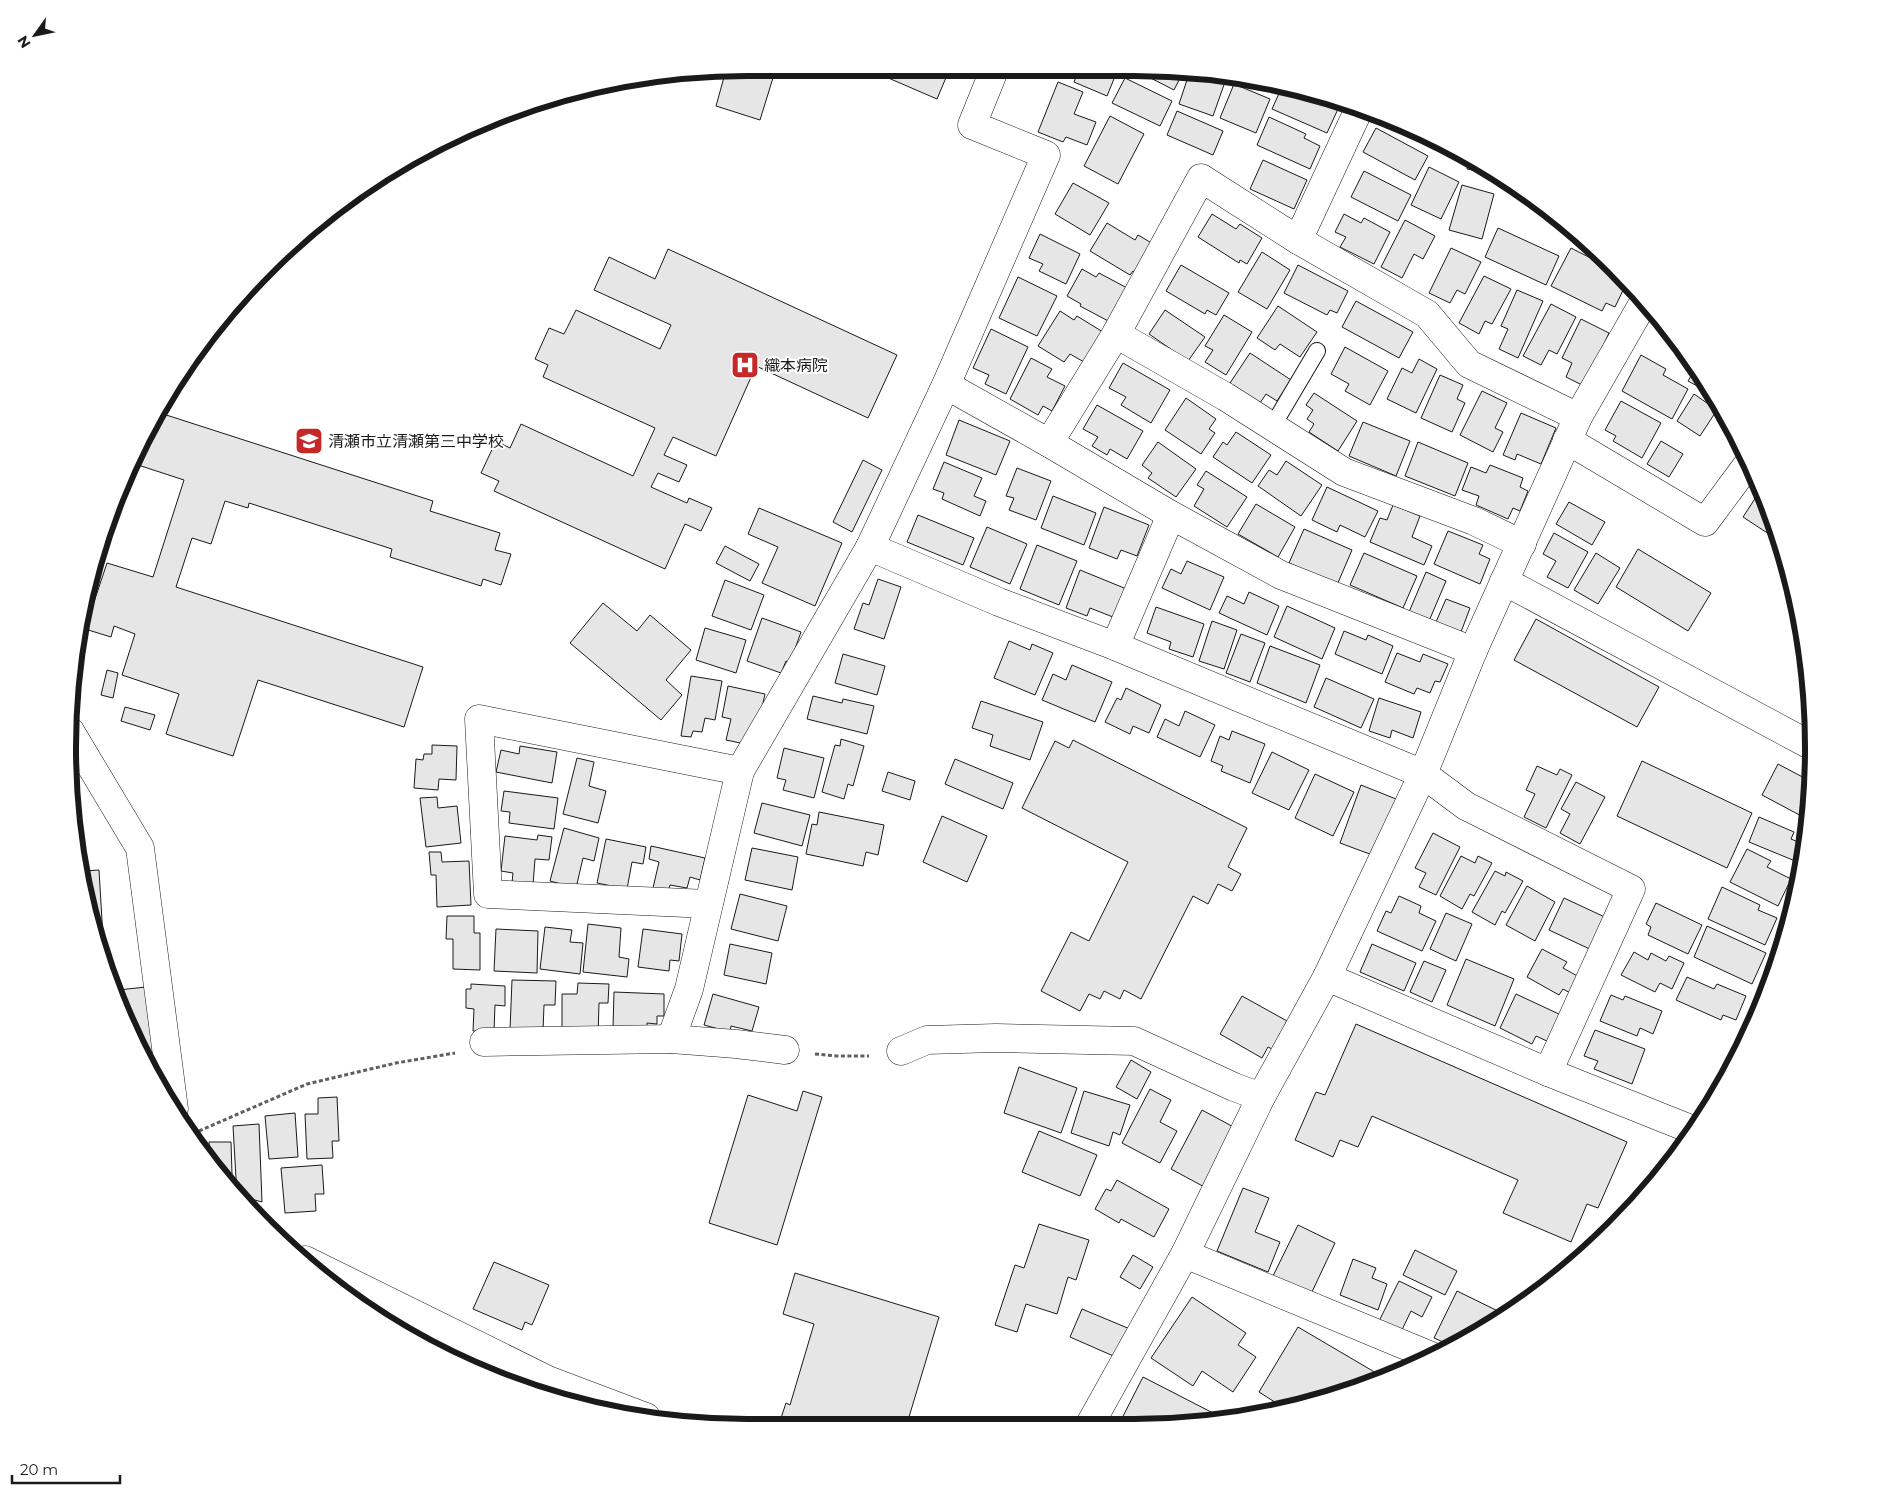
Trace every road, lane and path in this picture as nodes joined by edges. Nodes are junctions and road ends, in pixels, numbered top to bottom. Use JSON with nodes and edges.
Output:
{"nodes":[{"id":1,"x":992,"y":76,"type":"edge"},
{"id":2,"x":1356,"y":115,"type":"edge"},
{"id":3,"x":1298,"y":240,"type":"junction"},
{"id":4,"x":1640,"y":308,"type":"edge"},
{"id":5,"x":1116,"y":334,"type":"junction"},
{"id":6,"x":1318,"y":352,"type":"dead end"},
{"id":7,"x":946,"y":385,"type":"junction"},
{"id":8,"x":1272,"y":427,"type":"junction"},
{"id":9,"x":1572,"y":428,"type":"junction"},
{"id":10,"x":1049,"y":443,"type":"junction"},
{"id":11,"x":1744,"y":469,"type":"edge"},
{"id":12,"x":1171,"y":515,"type":"junction"},
{"id":13,"x":1522,"y":544,"type":"junction"},
{"id":14,"x":870,"y":547,"type":"junction"},
{"id":15,"x":1504,"y":581,"type":"junction"},
{"id":16,"x":1115,"y":646,"type":"junction"},
{"id":17,"x":1474,"y":651,"type":"junction"},
{"id":18,"x":76,"y":742,"type":"edge"},
{"id":19,"x":1805,"y":742,"type":"edge"},
{"id":20,"x":740,"y":771,"type":"junction"},
{"id":21,"x":1423,"y":774,"type":"junction"},
{"id":22,"x":708,"y":904,"type":"junction"},
{"id":23,"x":1327,"y":977,"type":"junction"},
{"id":24,"x":671,"y":1039,"type":"junction"},
{"id":25,"x":484,"y":1042,"type":"joint"},
{"id":26,"x":785,"y":1050,"type":"joint"},
{"id":27,"x":901,"y":1051,"type":"joint"},
{"id":28,"x":1548,"y":1072,"type":"junction"},
{"id":29,"x":172,"y":1092,"type":"edge"},
{"id":30,"x":1261,"y":1097,"type":"junction"},
{"id":31,"x":1687,"y":1127,"type":"edge"},
{"id":32,"x":197,"y":1132,"type":"edge"},
{"id":33,"x":1185,"y":1254,"type":"junction"},
{"id":34,"x":329,"y":1272,"type":"edge"},
{"id":35,"x":1423,"y":1353,"type":"edge"},
{"id":36,"x":612,"y":1405,"type":"edge"},
{"id":37,"x":1093,"y":1419,"type":"edge"}],
"edges":[{"from":1,"to":7,"type":"street"},
{"from":2,"to":3,"type":"street"},
{"from":3,"to":5,"type":"street"},
{"from":3,"to":9,"type":"street"},
{"from":4,"to":9,"type":"street"},
{"from":5,"to":8,"type":"street"},
{"from":5,"to":10,"type":"street"},
{"from":6,"to":8,"type":"lane"},
{"from":7,"to":10,"type":"street"},
{"from":7,"to":14,"type":"street"},
{"from":8,"to":13,"type":"street"},
{"from":9,"to":11,"type":"street"},
{"from":9,"to":13,"type":"street"},
{"from":10,"to":12,"type":"street"},
{"from":12,"to":16,"type":"street"},
{"from":12,"to":17,"type":"street"},
{"from":13,"to":15,"type":"street"},
{"from":14,"to":16,"type":"street"},
{"from":14,"to":20,"type":"street"},
{"from":15,"to":17,"type":"street"},
{"from":15,"to":19,"type":"street"},
{"from":16,"to":21,"type":"street"},
{"from":17,"to":21,"type":"street"},
{"from":18,"to":29,"type":"street"},
{"from":20,"to":22,"type":"street"},
{"from":20,"to":22,"type":"street"},
{"from":21,"to":23,"type":"street"},
{"from":21,"to":28,"type":"street"},
{"from":22,"to":24,"type":"street"},
{"from":23,"to":28,"type":"street"},
{"from":23,"to":30,"type":"street"},
{"from":24,"to":25,"type":"street"},
{"from":24,"to":26,"type":"street"},
{"from":25,"to":32,"type":"path"},
{"from":26,"to":27,"type":"path"},
{"from":27,"to":30,"type":"street"},
{"from":28,"to":31,"type":"street"},
{"from":30,"to":33,"type":"street"},
{"from":33,"to":35,"type":"street"},
{"from":33,"to":37,"type":"street"},
{"from":34,"to":36,"type":"street"}]}
